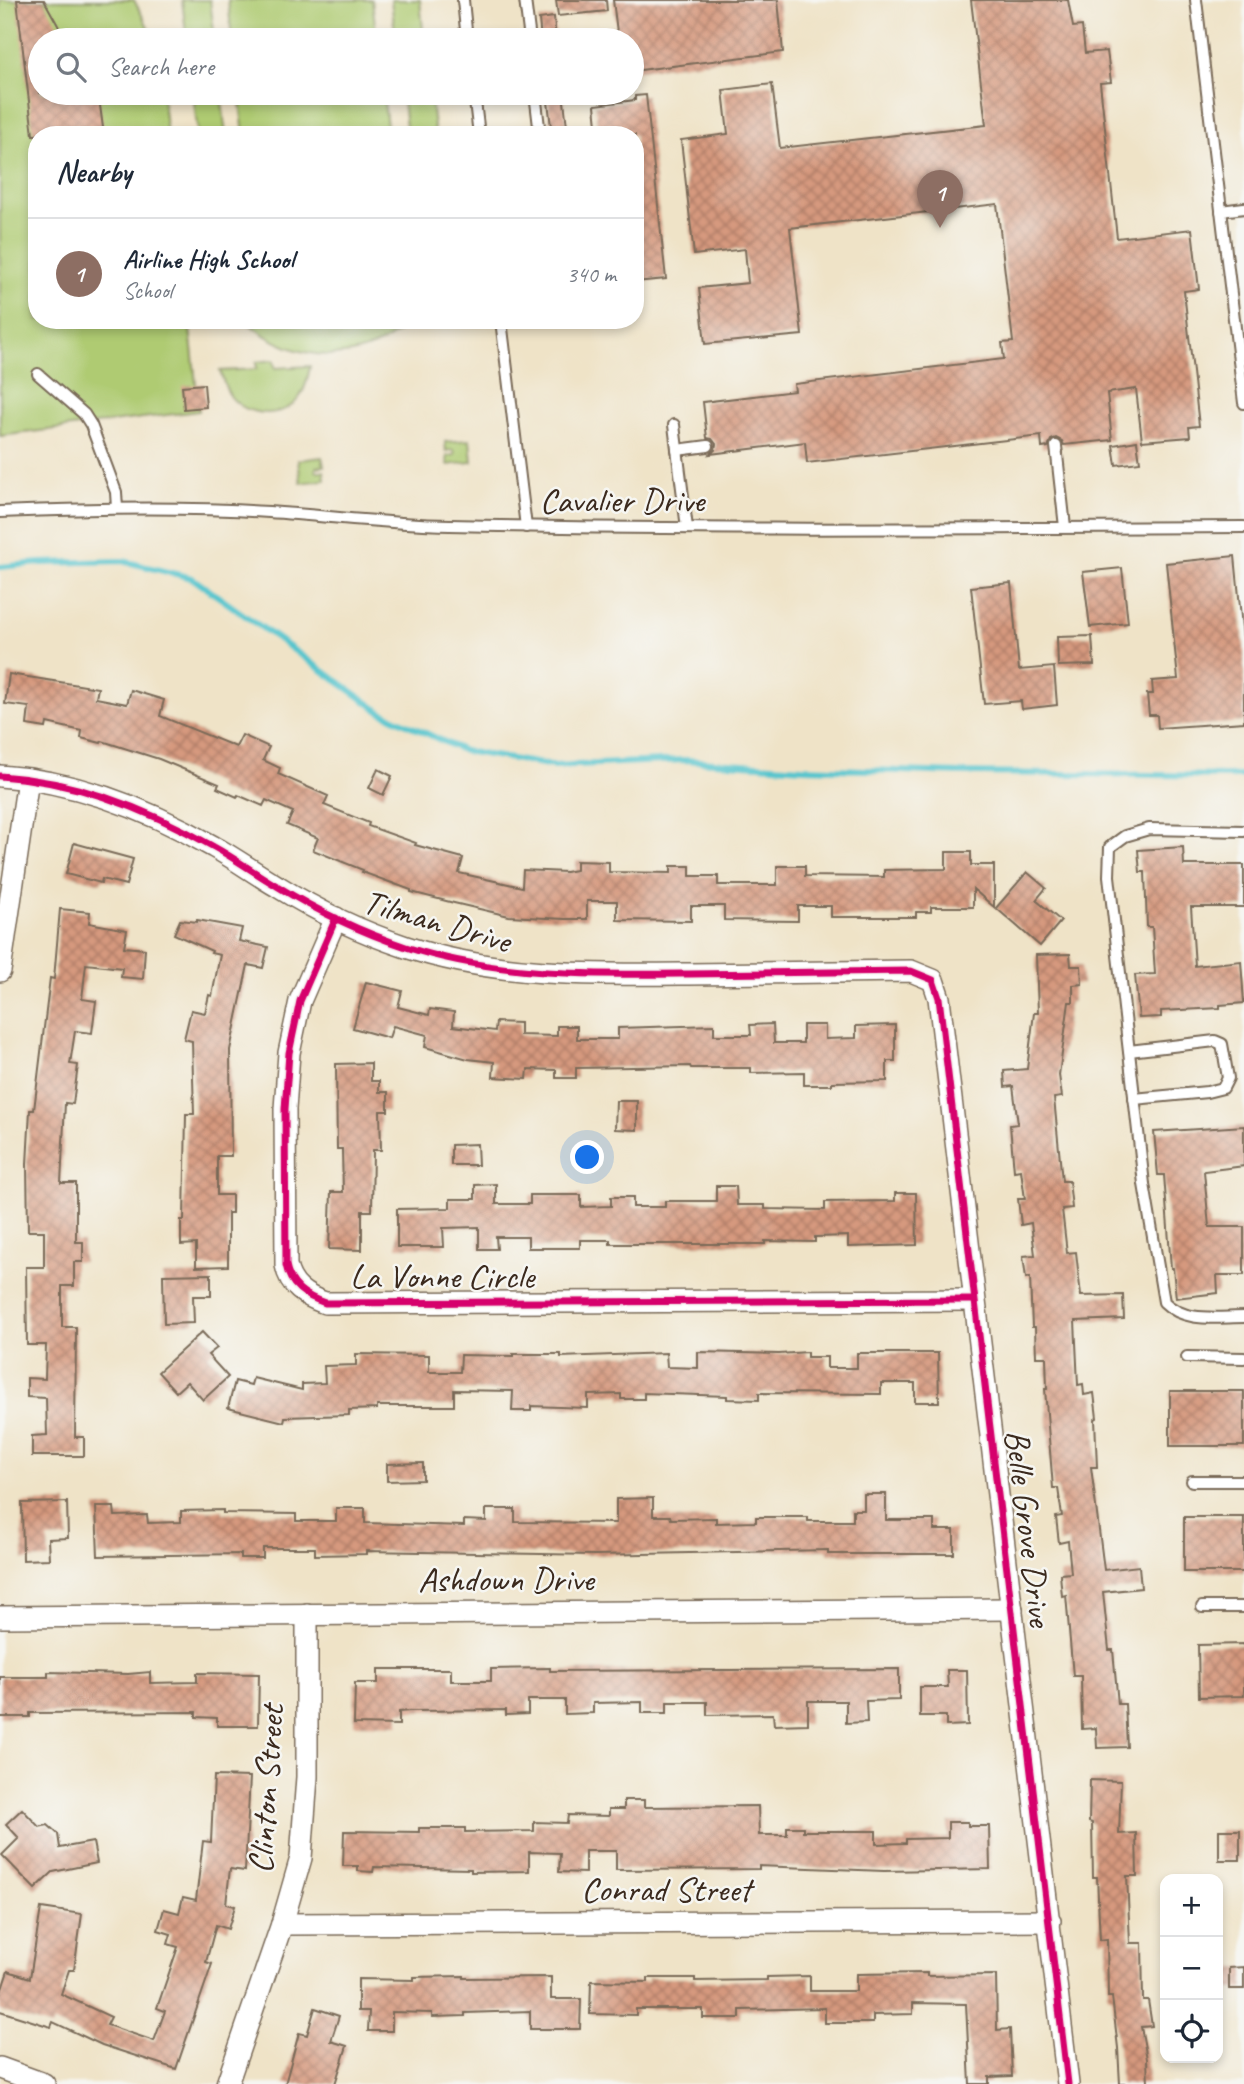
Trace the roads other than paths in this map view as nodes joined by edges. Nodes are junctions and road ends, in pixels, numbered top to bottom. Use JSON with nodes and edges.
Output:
{"nodes":[{"id":1,"x":463,"y":0,"type":"edge"},
{"id":2,"x":525,"y":0,"type":"edge"},
{"id":3,"x":1196,"y":0,"type":"edge"},
{"id":4,"x":466,"y":28,"type":"edge"},
{"id":5,"x":528,"y":28,"type":"edge"},
{"id":6,"x":475,"y":105,"type":"edge"},
{"id":7,"x":536,"y":105,"type":"edge"},
{"id":8,"x":478,"y":126,"type":"edge"},
{"id":9,"x":539,"y":126,"type":"edge"},
{"id":10,"x":1244,"y":208,"type":"edge"},
{"id":11,"x":1221,"y":211,"type":"junction"},
{"id":12,"x":502,"y":329,"type":"edge"},
{"id":13,"x":38,"y":374,"type":"dead end"},
{"id":14,"x":1244,"y":403,"type":"edge"},
{"id":15,"x":674,"y":425,"type":"dead end"},
{"id":16,"x":708,"y":446,"type":"dead end"},
{"id":17,"x":1056,"y":446,"type":"dead end"},
{"id":18,"x":677,"y":450,"type":"junction"},
{"id":19,"x":117,"y":508,"type":"junction"},
{"id":20,"x":0,"y":512,"type":"edge"},
{"id":21,"x":526,"y":527,"type":"junction"},
{"id":22,"x":1065,"y":527,"type":"junction"},
{"id":23,"x":1244,"y":527,"type":"edge"},
{"id":24,"x":687,"y":528,"type":"junction"},
{"id":25,"x":0,"y":776,"type":"edge"},
{"id":26,"x":28,"y":779,"type":"junction"},
{"id":27,"x":1244,"y":831,"type":"edge"},
{"id":28,"x":336,"y":918,"type":"junction"},
{"id":29,"x":0,"y":971,"type":"edge"},
{"id":30,"x":933,"y":980,"type":"joint"},
{"id":31,"x":1129,"y":1051,"type":"junction"},
{"id":32,"x":1134,"y":1099,"type":"junction"},
{"id":33,"x":974,"y":1300,"type":"junction"},
{"id":34,"x":1244,"y":1317,"type":"edge"},
{"id":35,"x":1187,"y":1357,"type":"dead end"},
{"id":36,"x":1244,"y":1358,"type":"edge"},
{"id":37,"x":1192,"y":1480,"type":"dead end"},
{"id":38,"x":1244,"y":1481,"type":"edge"},
{"id":39,"x":1202,"y":1607,"type":"dead end"},
{"id":40,"x":1244,"y":1607,"type":"edge"},
{"id":41,"x":1013,"y":1609,"type":"junction"},
{"id":42,"x":307,"y":1614,"type":"junction"},
{"id":43,"x":0,"y":1617,"type":"edge"},
{"id":44,"x":1049,"y":1921,"type":"junction"},
{"id":45,"x":282,"y":1924,"type":"junction"},
{"id":46,"x":0,"y":2068,"type":"edge"},
{"id":47,"x":44,"y":2084,"type":"edge"},
{"id":48,"x":227,"y":2084,"type":"edge"},
{"id":49,"x":1068,"y":2084,"type":"edge"}],
"edges":[{"from":1,"to":4,"type":"lane"},
{"from":2,"to":5,"type":"lane"},
{"from":3,"to":11,"type":"lane"},
{"from":6,"to":8,"type":"lane"},
{"from":7,"to":9,"type":"lane"},
{"from":10,"to":11,"type":"lane"},
{"from":11,"to":14,"type":"lane"},
{"from":12,"to":21,"type":"lane"},
{"from":13,"to":19,"type":"lane"},
{"from":15,"to":18,"type":"lane"},
{"from":16,"to":18,"type":"lane"},
{"from":17,"to":22,"type":"lane"},
{"from":18,"to":24,"type":"lane"},
{"from":19,"to":20,"type":"lane","name":"Cavalier Drive"},
{"from":19,"to":21,"type":"lane","name":"Cavalier Drive"},
{"from":21,"to":24,"type":"lane","name":"Cavalier Drive"},
{"from":22,"to":23,"type":"lane","name":"Cavalier Drive"},
{"from":22,"to":24,"type":"lane","name":"Cavalier Drive"},
{"from":25,"to":26,"type":"street","name":"Tilman Drive"},
{"from":26,"to":28,"type":"street","name":"Tilman Drive"},
{"from":26,"to":29,"type":"street"},
{"from":27,"to":31,"type":"lane"},
{"from":28,"to":30,"type":"street","name":"Tilman Drive"},
{"from":28,"to":33,"type":"street","name":"La Vonne Circle"},
{"from":30,"to":33,"type":"street","name":"Belle Grove Drive"},
{"from":31,"to":32,"type":"lane"},
{"from":31,"to":32,"type":"lane"},
{"from":32,"to":34,"type":"lane"},
{"from":33,"to":41,"type":"street","name":"Belle Grove Drive"},
{"from":35,"to":36,"type":"lane"},
{"from":37,"to":38,"type":"lane"},
{"from":39,"to":40,"type":"lane"},
{"from":41,"to":42,"type":"street","name":"Ashdown Drive"},
{"from":41,"to":44,"type":"street","name":"Belle Grove Drive"},
{"from":42,"to":43,"type":"street","name":"Ashdown Drive"},
{"from":42,"to":45,"type":"street","name":"Clinton Street"},
{"from":44,"to":45,"type":"street","name":"Conrad Street"},
{"from":44,"to":49,"type":"street","name":"Belle Grove Drive"},
{"from":45,"to":48,"type":"street","name":"Clinton Street"},
{"from":46,"to":47,"type":"street"}]}
